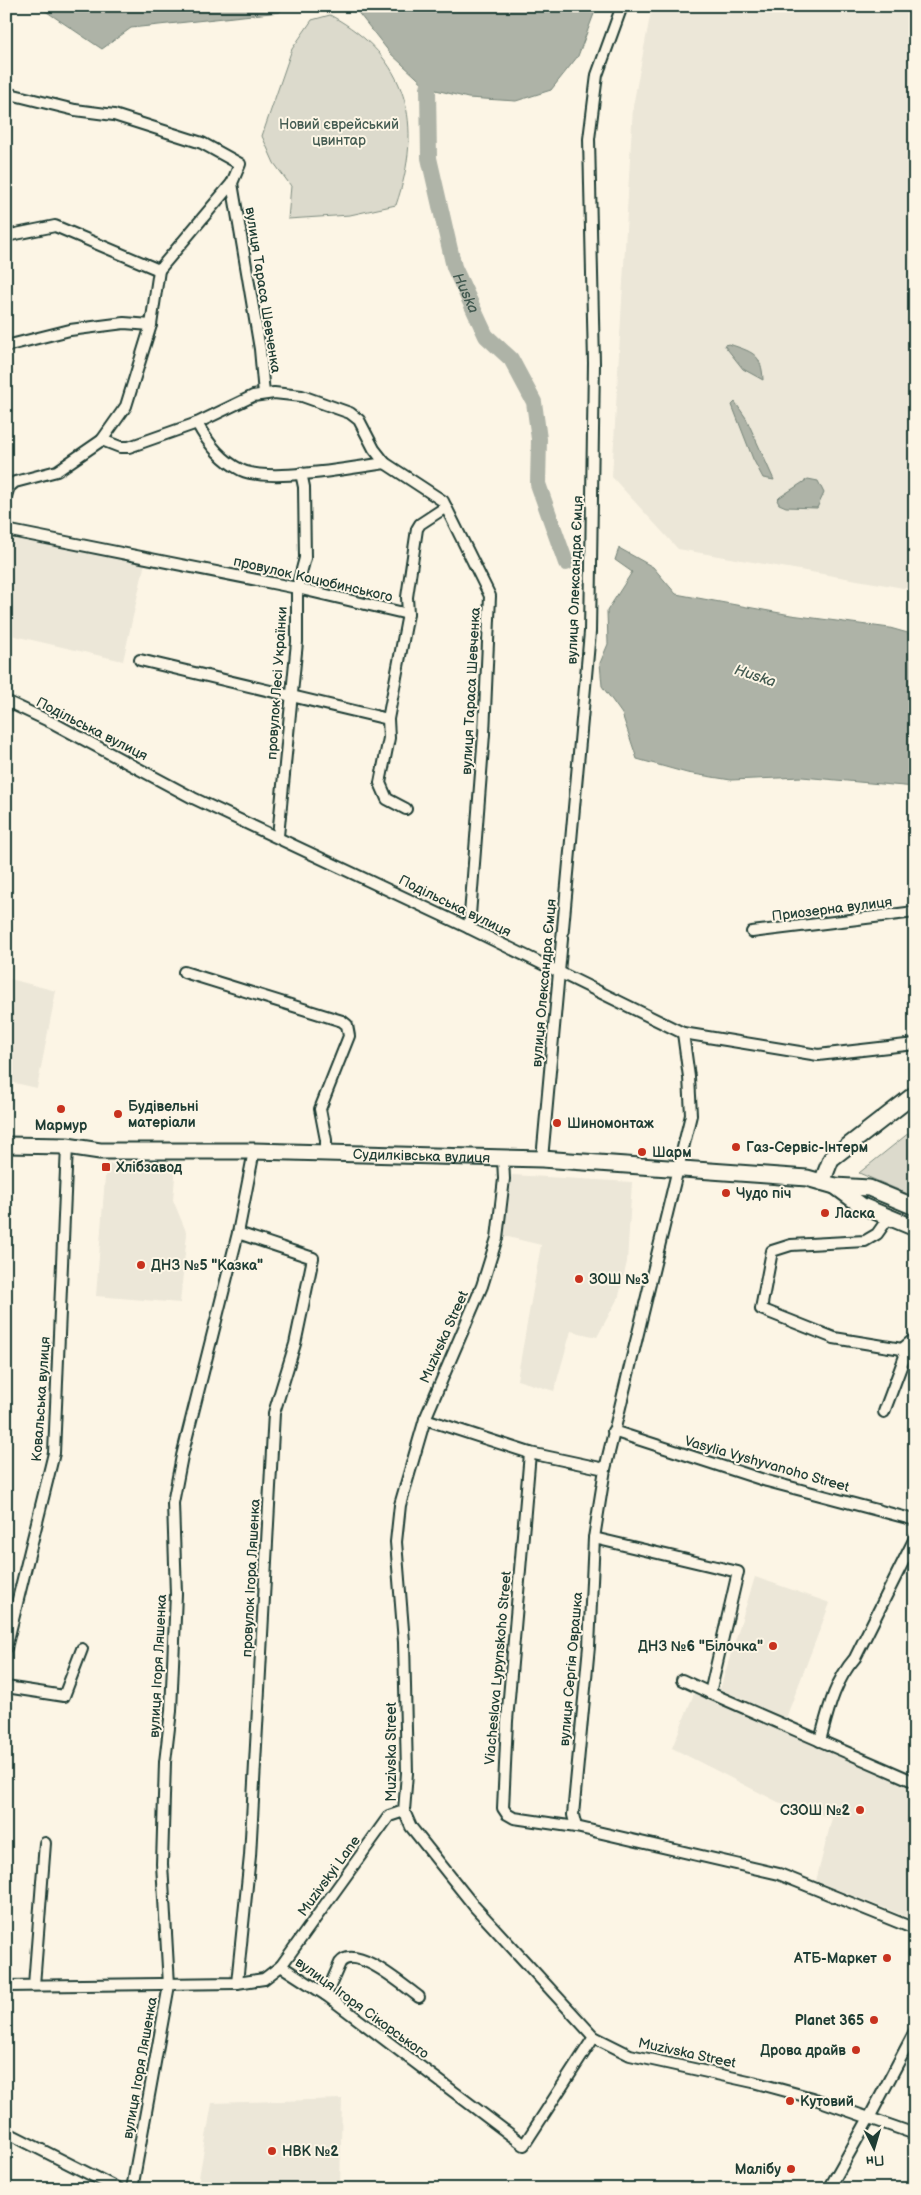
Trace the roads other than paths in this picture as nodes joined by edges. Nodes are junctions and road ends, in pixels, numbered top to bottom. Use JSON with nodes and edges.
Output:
{"nodes":[{"id":1,"x":622,"y":6,"type":"edge"},
{"id":2,"x":6,"y":93,"type":"edge"},
{"id":3,"x":232,"y":183,"type":"junction"},
{"id":4,"x":6,"y":236,"type":"edge"},
{"id":5,"x":160,"y":270,"type":"junction"},
{"id":6,"x":151,"y":325,"type":"junction"},
{"id":7,"x":6,"y":346,"type":"edge"},
{"id":8,"x":264,"y":394,"type":"junction"},
{"id":9,"x":197,"y":423,"type":"junction"},
{"id":10,"x":102,"y":440,"type":"junction"},
{"id":11,"x":386,"y":463,"type":"junction"},
{"id":12,"x":301,"y":473,"type":"junction"},
{"id":13,"x":6,"y":496,"type":"edge"},
{"id":14,"x":446,"y":507,"type":"junction"},
{"id":15,"x":6,"y":530,"type":"edge"},
{"id":16,"x":297,"y":588,"type":"junction"},
{"id":17,"x":408,"y":614,"type":"junction"},
{"id":18,"x":140,"y":660,"type":"dead end"},
{"id":19,"x":292,"y":696,"type":"junction"},
{"id":20,"x":6,"y":701,"type":"edge"},
{"id":21,"x":388,"y":719,"type":"junction"},
{"id":22,"x":406,"y":809,"type":"dead end"},
{"id":23,"x":278,"y":836,"type":"junction"},
{"id":24,"x":915,"y":912,"type":"edge"},
{"id":25,"x":469,"y":928,"type":"junction"},
{"id":26,"x":752,"y":932,"type":"dead end"},
{"id":27,"x":184,"y":972,"type":"dead end"},
{"id":28,"x":559,"y":973,"type":"junction"},
{"id":29,"x":683,"y":1033,"type":"junction"},
{"id":30,"x":915,"y":1044,"type":"edge"},
{"id":31,"x":915,"y":1094,"type":"edge"},
{"id":32,"x":6,"y":1145,"type":"edge"},
{"id":33,"x":67,"y":1146,"type":"junction"},
{"id":34,"x":254,"y":1151,"type":"junction"},
{"id":35,"x":326,"y":1153,"type":"junction"},
{"id":36,"x":503,"y":1158,"type":"junction"},
{"id":37,"x":542,"y":1159,"type":"junction"},
{"id":38,"x":679,"y":1168,"type":"junction"},
{"id":39,"x":828,"y":1184,"type":"junction"},
{"id":40,"x":915,"y":1207,"type":"edge"},
{"id":41,"x":889,"y":1217,"type":"junction"},
{"id":42,"x":915,"y":1228,"type":"edge"},
{"id":43,"x":238,"y":1233,"type":"junction"},
{"id":44,"x":915,"y":1338,"type":"edge"},
{"id":45,"x":902,"y":1350,"type":"junction"},
{"id":46,"x":884,"y":1412,"type":"dead end"},
{"id":47,"x":425,"y":1418,"type":"junction"},
{"id":48,"x":613,"y":1432,"type":"junction"},
{"id":49,"x":530,"y":1453,"type":"junction"},
{"id":50,"x":605,"y":1469,"type":"junction"},
{"id":51,"x":915,"y":1520,"type":"edge"},
{"id":52,"x":594,"y":1538,"type":"junction"},
{"id":53,"x":915,"y":1538,"type":"edge"},
{"id":54,"x":6,"y":1648,"type":"edge"},
{"id":55,"x":82,"y":1649,"type":"dead end"},
{"id":56,"x":682,"y":1680,"type":"dead end"},
{"id":57,"x":6,"y":1687,"type":"edge"},
{"id":58,"x":710,"y":1693,"type":"junction"},
{"id":59,"x":820,"y":1741,"type":"junction"},
{"id":60,"x":915,"y":1782,"type":"edge"},
{"id":61,"x":404,"y":1811,"type":"junction"},
{"id":62,"x":576,"y":1827,"type":"junction"},
{"id":63,"x":45,"y":1843,"type":"dead end"},
{"id":64,"x":915,"y":1929,"type":"edge"},
{"id":65,"x":281,"y":1966,"type":"junction"},
{"id":66,"x":237,"y":1983,"type":"junction"},
{"id":67,"x":169,"y":1985,"type":"junction"},
{"id":68,"x":6,"y":1986,"type":"edge"},
{"id":69,"x":34,"y":1986,"type":"junction"},
{"id":70,"x":326,"y":1995,"type":"junction"},
{"id":71,"x":419,"y":1997,"type":"dead end"},
{"id":72,"x":915,"y":2031,"type":"edge"},
{"id":73,"x":594,"y":2037,"type":"junction"},
{"id":74,"x":870,"y":2118,"type":"junction"},
{"id":75,"x":6,"y":2132,"type":"edge"},
{"id":76,"x":915,"y":2134,"type":"edge"},
{"id":77,"x":119,"y":2189,"type":"edge"},
{"id":78,"x":132,"y":2189,"type":"edge"},
{"id":79,"x":829,"y":2189,"type":"edge"}],
"edges":[{"from":1,"to":28,"type":"street","name":"вулиця Олександра Ємця"},
{"from":2,"to":3,"type":"street"},
{"from":3,"to":5,"type":"street"},
{"from":3,"to":8,"type":"street","name":"вулиця Тараса Шевченка"},
{"from":4,"to":5,"type":"street"},
{"from":5,"to":6,"type":"street"},
{"from":6,"to":7,"type":"street"},
{"from":6,"to":10,"type":"street"},
{"from":8,"to":9,"type":"street"},
{"from":8,"to":11,"type":"street","name":"вулиця Тараса Шевченка"},
{"from":9,"to":10,"type":"street"},
{"from":9,"to":12,"type":"street"},
{"from":10,"to":13,"type":"street"},
{"from":11,"to":12,"type":"street"},
{"from":11,"to":14,"type":"street","name":"вулиця Тараса Шевченка"},
{"from":12,"to":16,"type":"street","name":"провулок Лесі Українки"},
{"from":14,"to":17,"type":"street"},
{"from":14,"to":25,"type":"street","name":"вулиця Тараса Шевченка"},
{"from":15,"to":16,"type":"street","name":"провулок Коцюбинського"},
{"from":16,"to":17,"type":"street","name":"провулок Коцюбинського"},
{"from":16,"to":19,"type":"street","name":"провулок Лесі Українки"},
{"from":17,"to":21,"type":"street","name":"провулок Коцюбинського"},
{"from":18,"to":19,"type":"street"},
{"from":19,"to":21,"type":"street"},
{"from":19,"to":23,"type":"street","name":"провулок Лесі Українки"},
{"from":20,"to":23,"type":"street","name":"Подільська вулиця"},
{"from":21,"to":22,"type":"street","name":"провулок Коцюбинського"},
{"from":23,"to":25,"type":"street","name":"Подільська вулиця"},
{"from":24,"to":26,"type":"street","name":"Приозерна вулиця"},
{"from":25,"to":28,"type":"street","name":"Подільська вулиця"},
{"from":27,"to":35,"type":"street"},
{"from":28,"to":29,"type":"street","name":"Подільська вулиця"},
{"from":28,"to":37,"type":"street","name":"вулиця Олександра Ємця"},
{"from":29,"to":30,"type":"street","name":"Подільська вулиця"},
{"from":29,"to":38,"type":"street","name":"вулиця Сергія Оврашка"},
{"from":31,"to":39,"type":"main road"},
{"from":32,"to":33,"type":"main road","name":"Судилківська вулиця"},
{"from":33,"to":34,"type":"main road","name":"Судилківська вулиця"},
{"from":33,"to":54,"type":"street","name":"Ковальська вулиця"},
{"from":34,"to":35,"type":"main road","name":"Судилківська вулиця"},
{"from":34,"to":43,"type":"street","name":"вулиця Ігоря Ляшенка"},
{"from":35,"to":36,"type":"main road","name":"Судилківська вулиця"},
{"from":36,"to":37,"type":"main road","name":"Судилківська вулиця"},
{"from":36,"to":47,"type":"street","name":"Muzivska Street"},
{"from":37,"to":38,"type":"main road","name":"Судилківська вулиця"},
{"from":38,"to":39,"type":"main road","name":"Судилківська вулиця"},
{"from":38,"to":48,"type":"street","name":"вулиця Сергія Оврашка"},
{"from":39,"to":40,"type":"main road","name":"Судилківська вулиця"},
{"from":39,"to":41,"type":"main road","name":"Судилківська вулиця"},
{"from":41,"to":42,"type":"main road","name":"Судилківська вулиця"},
{"from":41,"to":45,"type":"street"},
{"from":43,"to":66,"type":"street","name":"провулок Ігора Ляшенка"},
{"from":43,"to":67,"type":"street","name":"вулиця Ігоря Ляшенка"},
{"from":44,"to":45,"type":"street"},
{"from":45,"to":46,"type":"street"},
{"from":47,"to":49,"type":"street"},
{"from":47,"to":61,"type":"street","name":"Muzivska Street"},
{"from":48,"to":50,"type":"street","name":"вулиця Сергія Оврашка"},
{"from":48,"to":51,"type":"street","name":"Vasylia Vyshyvanoho Street"},
{"from":49,"to":50,"type":"street"},
{"from":49,"to":62,"type":"street","name":"Viacheslava Lypynskoho Street"},
{"from":50,"to":52,"type":"street","name":"вулиця Сергія Оврашка"},
{"from":52,"to":58,"type":"street"},
{"from":52,"to":62,"type":"street","name":"вулиця Сергія Оврашка"},
{"from":53,"to":59,"type":"street"},
{"from":55,"to":57,"type":"street"},
{"from":56,"to":58,"type":"street"},
{"from":58,"to":59,"type":"street"},
{"from":59,"to":60,"type":"street"},
{"from":61,"to":65,"type":"street","name":"Muzivskyi Lane"},
{"from":61,"to":73,"type":"street","name":"Muzivska Street"},
{"from":62,"to":64,"type":"street"},
{"from":63,"to":69,"type":"street"},
{"from":65,"to":66,"type":"street","name":"вулиця Ігоря Сікорського"},
{"from":65,"to":70,"type":"street","name":"вулиця Ігоря Сікорського"},
{"from":66,"to":67,"type":"street","name":"вулиця Ігоря Сікорського"},
{"from":67,"to":69,"type":"street","name":"вулиця Ігоря Сікорського"},
{"from":67,"to":78,"type":"street","name":"вулиця Ігоря Ляшенка"},
{"from":68,"to":69,"type":"street","name":"вулиця Ігоря Сікорського"},
{"from":70,"to":71,"type":"street"},
{"from":70,"to":73,"type":"street","name":"вулиця Ігоря Сікорського"},
{"from":72,"to":74,"type":"street"},
{"from":73,"to":74,"type":"street","name":"Muzivska Street"},
{"from":74,"to":76,"type":"street","name":"Muzivska Street"},
{"from":74,"to":79,"type":"street"},
{"from":75,"to":77,"type":"street"}]}
